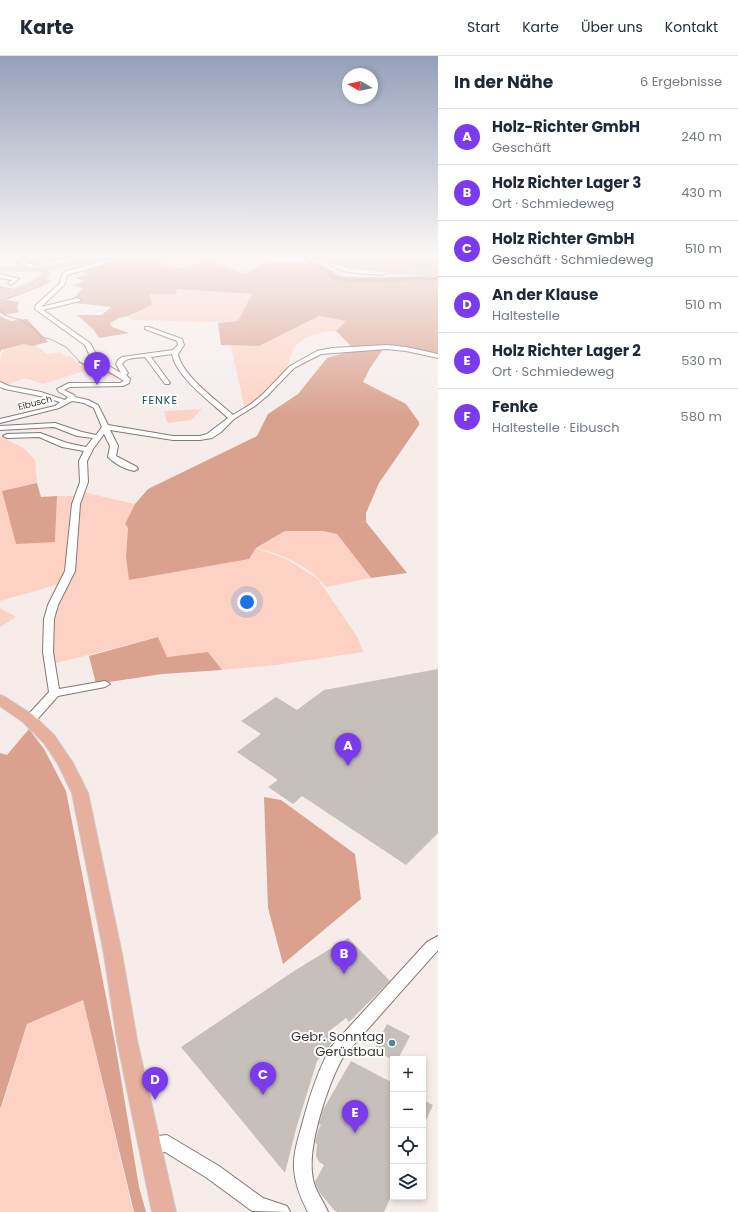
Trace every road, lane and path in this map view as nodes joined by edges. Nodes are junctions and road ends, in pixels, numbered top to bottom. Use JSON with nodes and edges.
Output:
{"nodes":[{"id":1,"x":39,"y":310,"type":"edge"},
{"id":2,"x":147,"y":328,"type":"dead end"},
{"id":3,"x":175,"y":352,"type":"junction"},
{"id":4,"x":146,"y":355,"type":"junction"},
{"id":5,"x":438,"y":356,"type":"edge"},
{"id":6,"x":122,"y":375,"type":"junction"},
{"id":7,"x":167,"y":383,"type":"dead end"},
{"id":8,"x":0,"y":384,"type":"edge"},
{"id":9,"x":99,"y":399,"type":"dead end"},
{"id":10,"x":68,"y":401,"type":"junction"},
{"id":11,"x":80,"y":401,"type":"junction"},
{"id":12,"x":0,"y":416,"type":"edge"},
{"id":13,"x":18,"y":416,"type":"junction"},
{"id":14,"x":232,"y":418,"type":"junction"},
{"id":15,"x":0,"y":421,"type":"edge"},
{"id":16,"x":106,"y":427,"type":"junction"},
{"id":17,"x":0,"y":428,"type":"edge"},
{"id":18,"x":7,"y":436,"type":"dead end"},
{"id":19,"x":97,"y":437,"type":"junction"},
{"id":20,"x":88,"y":450,"type":"junction"},
{"id":21,"x":134,"y":469,"type":"dead end"},
{"id":22,"x":105,"y":684,"type":"dead end"},
{"id":23,"x":55,"y":693,"type":"junction"},
{"id":24,"x":0,"y":700,"type":"edge"},
{"id":25,"x":30,"y":720,"type":"junction"},
{"id":26,"x":438,"y":942,"type":"edge"},
{"id":27,"x":149,"y":1145,"type":"junction"},
{"id":28,"x":316,"y":1211,"type":"edge"},
{"id":29,"x":164,"y":1212,"type":"edge"},
{"id":30,"x":281,"y":1212,"type":"edge"}],
"edges":[{"from":1,"to":6,"type":"street"},
{"from":2,"to":3,"type":"street"},
{"from":3,"to":4,"type":"street"},
{"from":3,"to":14,"type":"street"},
{"from":4,"to":6,"type":"street"},
{"from":4,"to":7,"type":"street"},
{"from":5,"to":14,"type":"street"},
{"from":6,"to":10,"type":"street","name":"Eibusch"},
{"from":8,"to":10,"type":"street"},
{"from":9,"to":11,"type":"street"},
{"from":10,"to":11,"type":"street"},
{"from":10,"to":13,"type":"street","name":"Eibusch"},
{"from":11,"to":16,"type":"street"},
{"from":12,"to":13,"type":"street"},
{"from":13,"to":15,"type":"street","name":"Eibusch"},
{"from":14,"to":16,"type":"street"},
{"from":16,"to":19,"type":"street"},
{"from":16,"to":21,"type":"street"},
{"from":17,"to":19,"type":"street"},
{"from":18,"to":20,"type":"street"},
{"from":19,"to":20,"type":"street"},
{"from":20,"to":23,"type":"street"},
{"from":22,"to":23,"type":"street"},
{"from":23,"to":25,"type":"street"},
{"from":24,"to":25,"type":"main road"},
{"from":25,"to":27,"type":"main road"},
{"from":26,"to":28,"type":"street"},
{"from":27,"to":29,"type":"main road"},
{"from":27,"to":30,"type":"street"}]}
